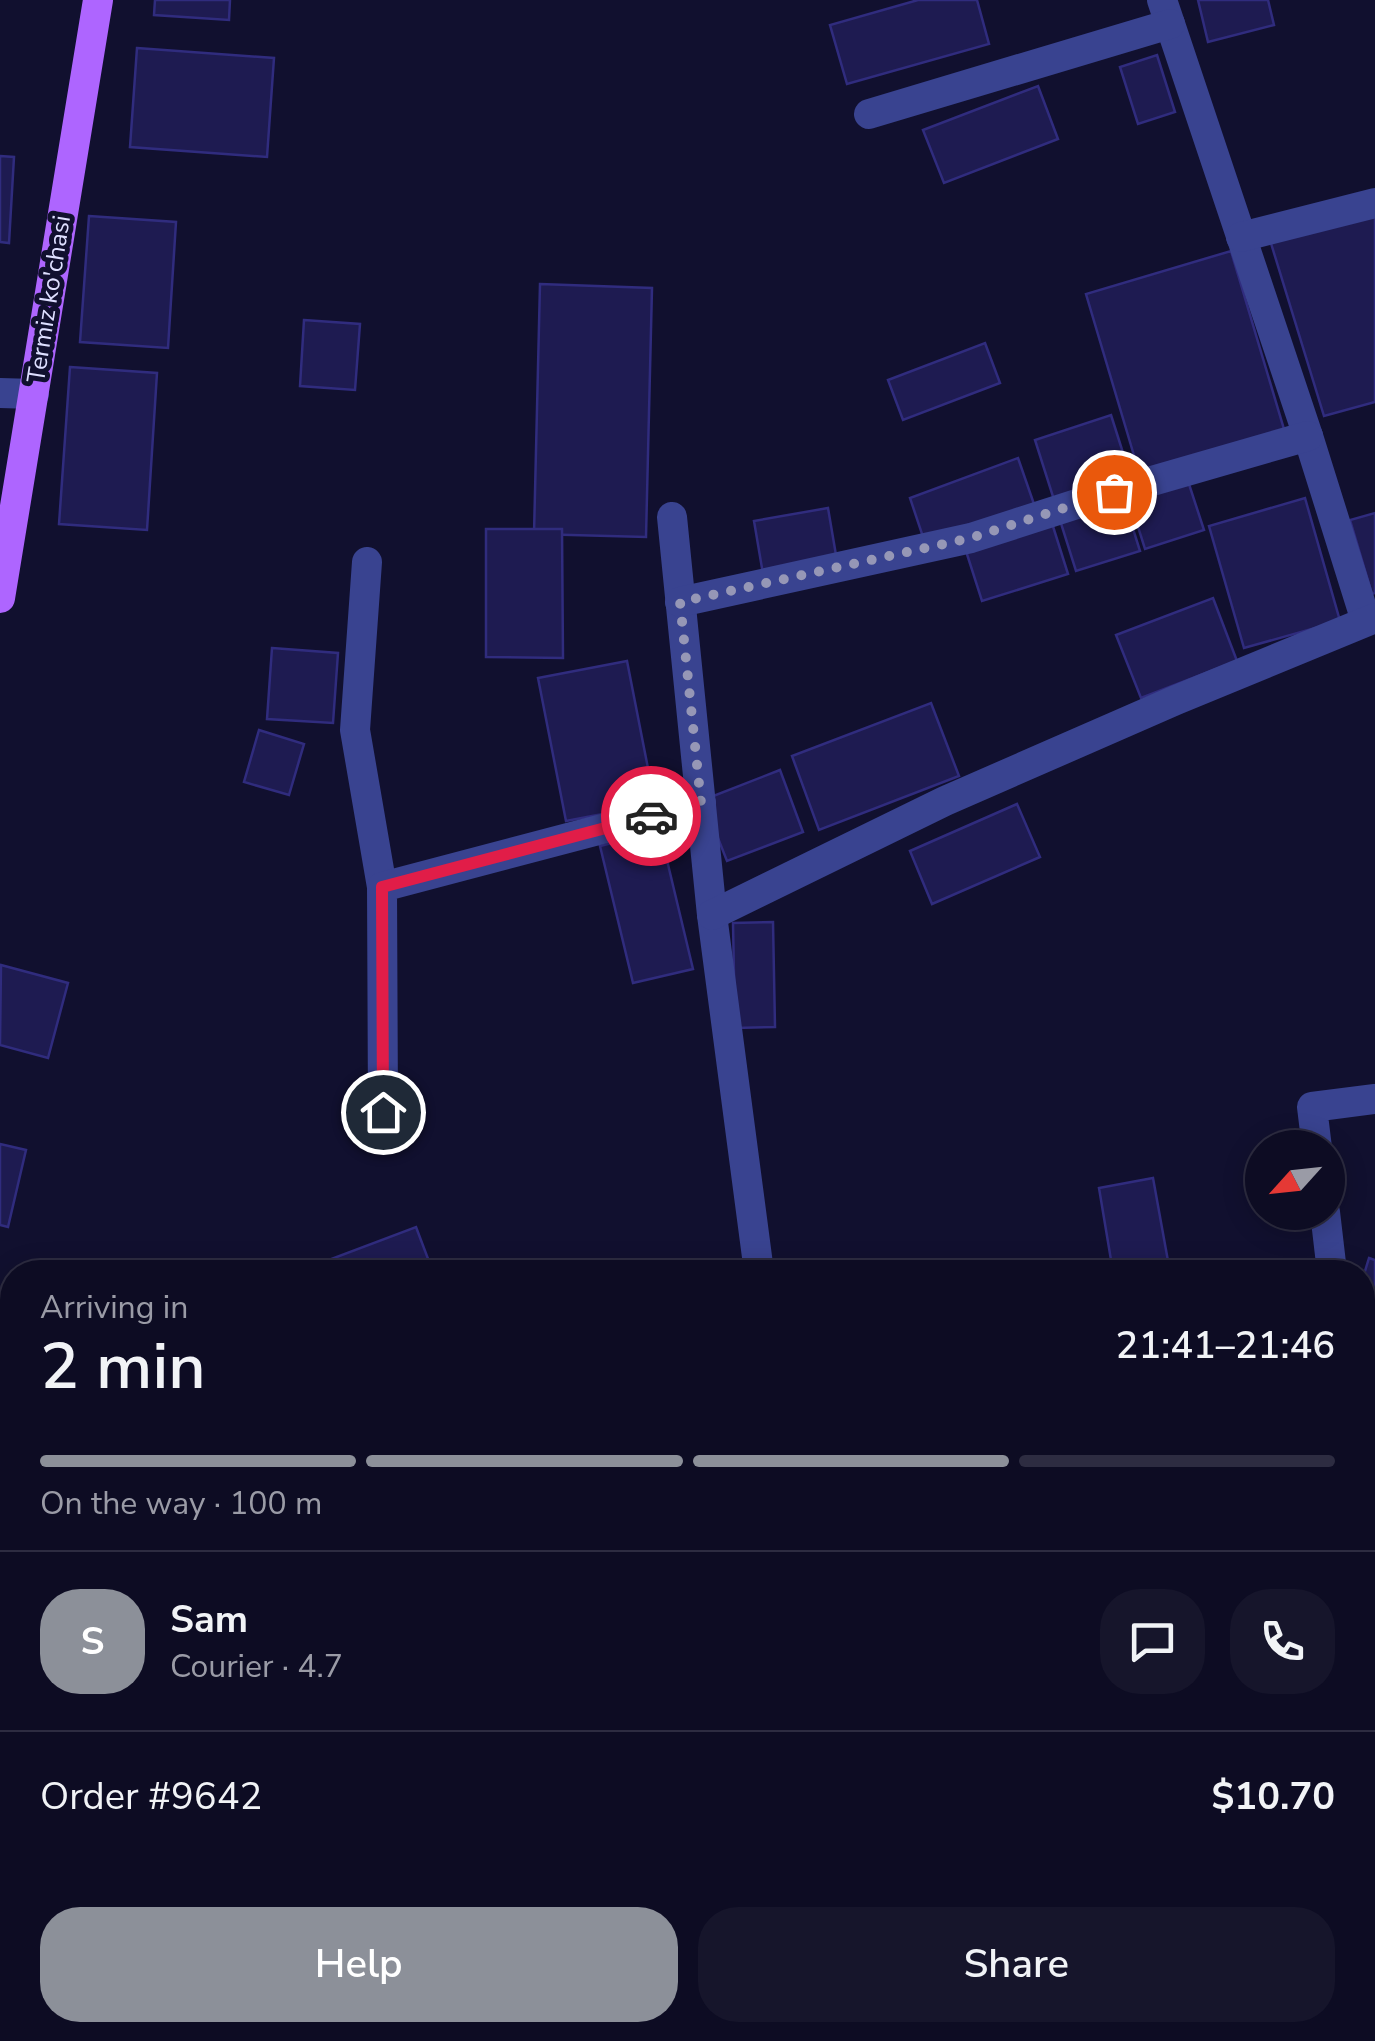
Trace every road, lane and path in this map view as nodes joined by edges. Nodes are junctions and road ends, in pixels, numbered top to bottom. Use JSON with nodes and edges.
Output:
{"nodes":[{"id":1,"x":98,"y":0,"type":"edge"},
{"id":2,"x":1166,"y":12,"type":"edge"},
{"id":3,"x":870,"y":114,"type":"dead end"},
{"id":4,"x":1375,"y":203,"type":"edge"},
{"id":5,"x":1241,"y":237,"type":"junction"},
{"id":6,"x":0,"y":393,"type":"edge"},
{"id":7,"x":34,"y":394,"type":"junction"},
{"id":8,"x":1308,"y":436,"type":"junction"},
{"id":9,"x":672,"y":517,"type":"dead end"},
{"id":10,"x":367,"y":562,"type":"dead end"},
{"id":11,"x":0,"y":598,"type":"edge"},
{"id":12,"x":680,"y":602,"type":"junction"},
{"id":13,"x":1370,"y":620,"type":"edge"},
{"id":14,"x":701,"y":803,"type":"junction"},
{"id":15,"x":382,"y":887,"type":"junction"},
{"id":16,"x":712,"y":915,"type":"junction"},
{"id":17,"x":1375,"y":1099,"type":"edge"},
{"id":18,"x":383,"y":1112,"type":"dead end"},
{"id":19,"x":1315,"y":1130,"type":"edge"},
{"id":20,"x":1327,"y":1230,"type":"edge"},
{"id":21,"x":758,"y":1260,"type":"edge"},
{"id":22,"x":1331,"y":1260,"type":"edge"}],
"edges":[{"from":1,"to":7,"type":"main road","name":"Termiz ko'chasi"},
{"from":2,"to":3,"type":"street"},
{"from":2,"to":5,"type":"street"},
{"from":4,"to":5,"type":"street"},
{"from":5,"to":8,"type":"street"},
{"from":6,"to":7,"type":"street"},
{"from":7,"to":11,"type":"main road","name":"Termiz ko'chasi"},
{"from":8,"to":12,"type":"street"},
{"from":8,"to":13,"type":"street"},
{"from":9,"to":12,"type":"street"},
{"from":10,"to":15,"type":"street"},
{"from":12,"to":14,"type":"street"},
{"from":13,"to":16,"type":"street"},
{"from":14,"to":15,"type":"street"},
{"from":14,"to":16,"type":"street"},
{"from":15,"to":18,"type":"street"},
{"from":16,"to":21,"type":"street"},
{"from":17,"to":19,"type":"street"},
{"from":20,"to":22,"type":"street"}]}
